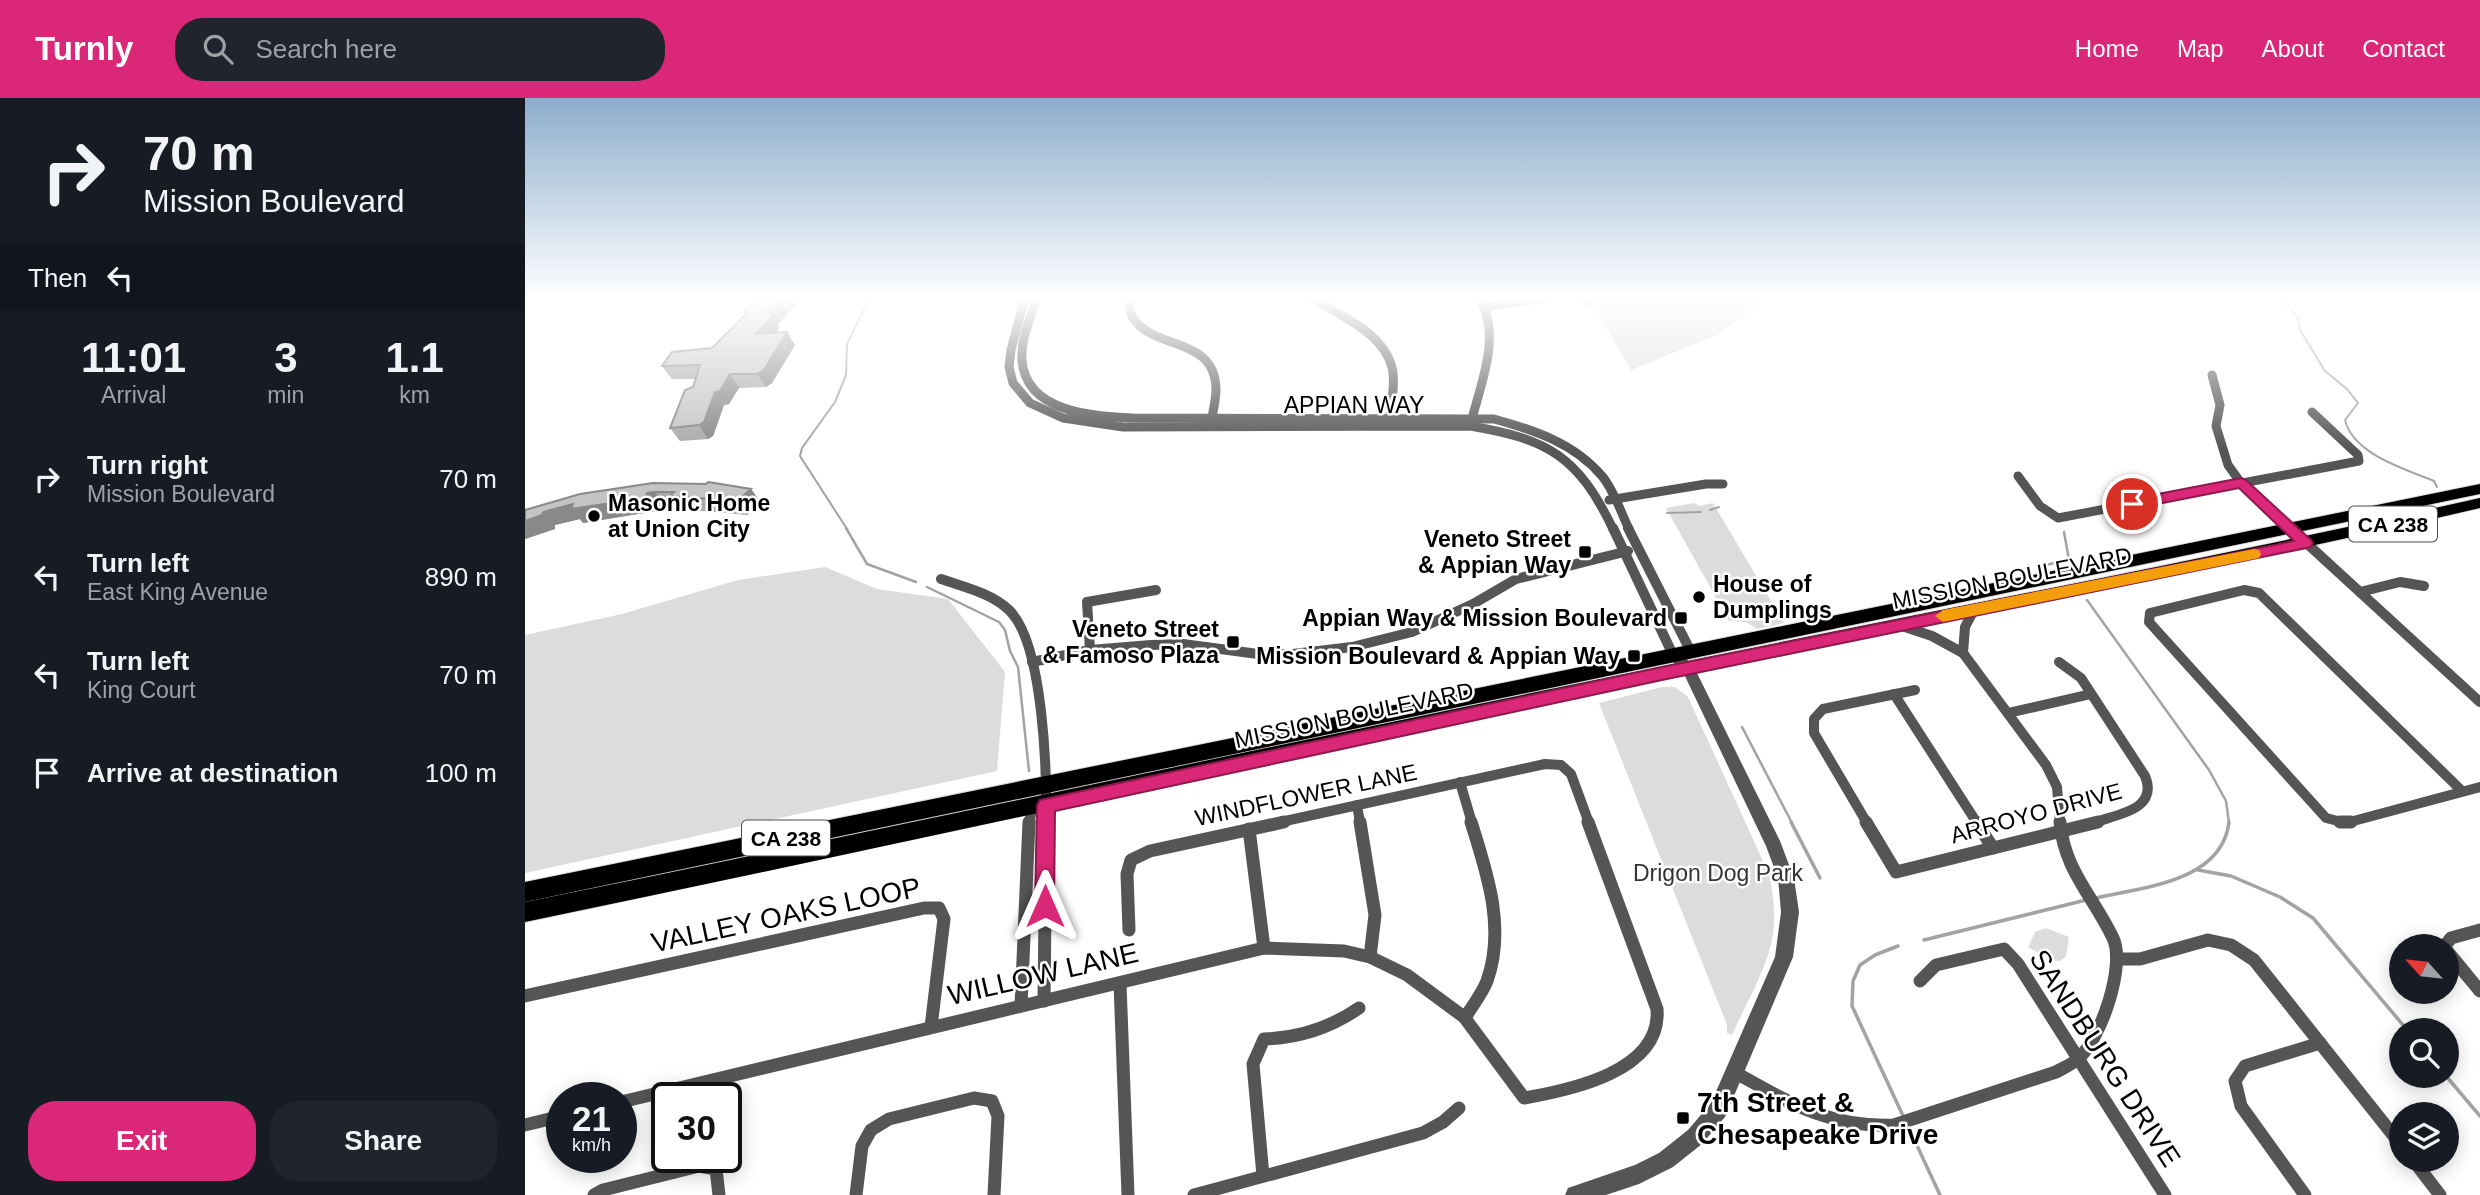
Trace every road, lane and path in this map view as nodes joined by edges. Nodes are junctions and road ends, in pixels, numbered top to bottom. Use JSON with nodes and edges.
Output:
{"nodes":[{"id":1,"x":1013,"y":348,"type":"edge"},
{"id":2,"x":1024,"y":348,"type":"edge"},
{"id":3,"x":1193,"y":348,"type":"edge"},
{"id":4,"x":1382,"y":348,"type":"edge"},
{"id":5,"x":1489,"y":348,"type":"edge"},
{"id":6,"x":2212,"y":375,"type":"dead end"},
{"id":7,"x":2312,"y":412,"type":"dead end"},
{"id":8,"x":1389,"y":421,"type":"junction"},
{"id":9,"x":1471,"y":421,"type":"junction"},
{"id":10,"x":1211,"y":422,"type":"junction"},
{"id":11,"x":2018,"y":476,"type":"dead end"},
{"id":12,"x":2241,"y":483,"type":"junction"},
{"id":13,"x":1723,"y":484,"type":"dead end"},
{"id":14,"x":2480,"y":489,"type":"edge"},
{"id":15,"x":1613,"y":499,"type":"junction"},
{"id":16,"x":1599,"y":502,"type":"junction"},
{"id":17,"x":2480,"y":503,"type":"edge"},
{"id":18,"x":2291,"y":530,"type":"junction"},
{"id":19,"x":2306,"y":543,"type":"junction"},
{"id":20,"x":1639,"y":550,"type":"junction"},
{"id":21,"x":1623,"y":552,"type":"junction"},
{"id":22,"x":941,"y":579,"type":"dead end"},
{"id":23,"x":2424,"y":586,"type":"dead end"},
{"id":24,"x":1156,"y":590,"type":"dead end"},
{"id":25,"x":2360,"y":592,"type":"junction"},
{"id":26,"x":1974,"y":610,"type":"junction"},
{"id":27,"x":1899,"y":625,"type":"junction"},
{"id":28,"x":1090,"y":650,"type":"junction"},
{"id":29,"x":1963,"y":653,"type":"junction"},
{"id":30,"x":1684,"y":658,"type":"junction"},
{"id":31,"x":1032,"y":662,"type":"junction"},
{"id":32,"x":2059,"y":662,"type":"dead end"},
{"id":33,"x":1916,"y":690,"type":"dead end"},
{"id":34,"x":1894,"y":694,"type":"junction"},
{"id":35,"x":2091,"y":694,"type":"junction"},
{"id":36,"x":2477,"y":696,"type":"edge"},
{"id":37,"x":2008,"y":713,"type":"junction"},
{"id":38,"x":1460,"y":782,"type":"junction"},
{"id":39,"x":2480,"y":787,"type":"edge"},
{"id":40,"x":2462,"y":792,"type":"junction"},
{"id":41,"x":1041,"y":799,"type":"junction"},
{"id":42,"x":1357,"y":805,"type":"junction"},
{"id":43,"x":1249,"y":829,"type":"junction"},
{"id":44,"x":2060,"y":831,"type":"junction"},
{"id":45,"x":1993,"y":848,"type":"junction"},
{"id":46,"x":525,"y":892,"type":"edge"},
{"id":47,"x":525,"y":912,"type":"edge"},
{"id":48,"x":1129,"y":930,"type":"dead end"},
{"id":49,"x":2480,"y":930,"type":"edge"},
{"id":50,"x":2459,"y":936,"type":"edge"},
{"id":51,"x":1264,"y":948,"type":"junction"},
{"id":52,"x":1370,"y":957,"type":"junction"},
{"id":53,"x":2117,"y":959,"type":"junction"},
{"id":54,"x":2459,"y":966,"type":"edge"},
{"id":55,"x":1920,"y":981,"type":"dead end"},
{"id":56,"x":1120,"y":984,"type":"junction"},
{"id":57,"x":2480,"y":991,"type":"edge"},
{"id":58,"x":525,"y":996,"type":"edge"},
{"id":59,"x":1044,"y":1001,"type":"junction"},
{"id":60,"x":1021,"y":1006,"type":"junction"},
{"id":61,"x":1359,"y":1008,"type":"dead end"},
{"id":62,"x":1465,"y":1018,"type":"junction"},
{"id":63,"x":931,"y":1027,"type":"junction"},
{"id":64,"x":2320,"y":1042,"type":"junction"},
{"id":65,"x":2079,"y":1058,"type":"junction"},
{"id":66,"x":1736,"y":1073,"type":"junction"},
{"id":67,"x":637,"y":1098,"type":"edge"},
{"id":68,"x":1459,"y":1108,"type":"dead end"},
{"id":69,"x":546,"y":1120,"type":"edge"},
{"id":70,"x":525,"y":1125,"type":"edge"},
{"id":71,"x":2389,"y":1131,"type":"edge"},
{"id":72,"x":2422,"y":1172,"type":"edge"},
{"id":73,"x":1263,"y":1176,"type":"junction"},
{"id":74,"x":594,"y":1195,"type":"edge"},
{"id":75,"x":719,"y":1195,"type":"edge"},
{"id":76,"x":856,"y":1195,"type":"edge"},
{"id":77,"x":994,"y":1195,"type":"edge"},
{"id":78,"x":1128,"y":1195,"type":"edge"},
{"id":79,"x":1194,"y":1195,"type":"edge"},
{"id":80,"x":1575,"y":1195,"type":"edge"},
{"id":81,"x":2165,"y":1195,"type":"edge"},
{"id":82,"x":2305,"y":1195,"type":"edge"},
{"id":83,"x":2440,"y":1195,"type":"edge"}],
"edges":[{"from":1,"to":10,"type":"street","name":"APPIAN WAY"},
{"from":2,"to":10,"type":"street","name":"APPIAN WAY"},
{"from":3,"to":10,"type":"street"},
{"from":4,"to":8,"type":"street"},
{"from":5,"to":9,"type":"street"},
{"from":6,"to":12,"type":"street"},
{"from":7,"to":12,"type":"street"},
{"from":8,"to":9,"type":"street","name":"APPIAN WAY"},
{"from":8,"to":10,"type":"street","name":"APPIAN WAY"},
{"from":9,"to":15,"type":"street","name":"APPIAN WAY"},
{"from":9,"to":16,"type":"street","name":"APPIAN WAY"},
{"from":11,"to":12,"type":"street"},
{"from":12,"to":18,"type":"street"},
{"from":13,"to":15,"type":"street"},
{"from":14,"to":18,"type":"main road","name":"MISSION BOULEVARD","number":"CA 238"},
{"from":15,"to":16,"type":"street"},
{"from":15,"to":20,"type":"street","name":"APPIAN WAY"},
{"from":16,"to":21,"type":"street","name":"APPIAN WAY"},
{"from":17,"to":19,"type":"main road","name":"MISSION BOULEVARD","number":"CA 238"},
{"from":18,"to":19,"type":"street"},
{"from":18,"to":30,"type":"main road","name":"MISSION BOULEVARD","number":"CA 238"},
{"from":19,"to":25,"type":"street"},
{"from":19,"to":26,"type":"main road","name":"MISSION BOULEVARD","number":"CA 238"},
{"from":20,"to":21,"type":"street"},
{"from":20,"to":30,"type":"street","name":"APPIAN WAY"},
{"from":21,"to":28,"type":"street"},
{"from":21,"to":30,"type":"street","name":"APPIAN WAY"},
{"from":22,"to":31,"type":"street"},
{"from":23,"to":25,"type":"street"},
{"from":24,"to":28,"type":"street"},
{"from":25,"to":36,"type":"street"},
{"from":26,"to":27,"type":"main road","name":"MISSION BOULEVARD","number":"CA 238"},
{"from":26,"to":29,"type":"street"},
{"from":27,"to":29,"type":"street"},
{"from":27,"to":30,"type":"main road","name":"MISSION BOULEVARD","number":"CA 238"},
{"from":28,"to":31,"type":"street"},
{"from":29,"to":37,"type":"street"},
{"from":30,"to":41,"type":"main road","name":"MISSION BOULEVARD","number":"CA 238"},
{"from":30,"to":66,"type":"street"},
{"from":31,"to":41,"type":"street"},
{"from":32,"to":35,"type":"street"},
{"from":33,"to":34,"type":"street"},
{"from":34,"to":45,"type":"street"},
{"from":34,"to":45,"type":"street","name":"ARROYO DRIVE"},
{"from":35,"to":37,"type":"street"},
{"from":35,"to":44,"type":"street","name":"ARROYO DRIVE"},
{"from":37,"to":44,"type":"street"},
{"from":38,"to":42,"type":"street","name":"WINDFLOWER LANE"},
{"from":38,"to":62,"type":"street"},
{"from":38,"to":62,"type":"street","name":"WINDFLOWER LANE"},
{"from":39,"to":40,"type":"street"},
{"from":40,"to":40,"type":"street"},
{"from":41,"to":46,"type":"main road","name":"MISSION BOULEVARD","number":"CA 238"},
{"from":41,"to":47,"type":"main road","name":"MISSION BOULEVARD","number":"CA 238"},
{"from":41,"to":59,"type":"street"},
{"from":41,"to":60,"type":"street"},
{"from":42,"to":43,"type":"street","name":"WINDFLOWER LANE"},
{"from":42,"to":52,"type":"street"},
{"from":43,"to":48,"type":"street","name":"WINDFLOWER LANE"},
{"from":43,"to":51,"type":"street"},
{"from":44,"to":45,"type":"street","name":"ARROYO DRIVE"},
{"from":44,"to":53,"type":"street"},
{"from":49,"to":50,"type":"street"},
{"from":51,"to":52,"type":"street","name":"WILLOW LANE"},
{"from":51,"to":56,"type":"street","name":"WILLOW LANE"},
{"from":52,"to":62,"type":"street","name":"WILLOW LANE"},
{"from":53,"to":64,"type":"street"},
{"from":53,"to":65,"type":"street"},
{"from":54,"to":57,"type":"street"},
{"from":55,"to":65,"type":"street","name":"SANDBURG DRIVE"},
{"from":56,"to":59,"type":"street","name":"WILLOW LANE"},
{"from":56,"to":78,"type":"street"},
{"from":58,"to":63,"type":"street","name":"VALLEY OAKS LOOP"},
{"from":59,"to":60,"type":"street","name":"WILLOW LANE"},
{"from":60,"to":63,"type":"street","name":"WILLOW LANE"},
{"from":61,"to":73,"type":"street"},
{"from":63,"to":67,"type":"street","name":"WILLOW LANE"},
{"from":64,"to":71,"type":"street"},
{"from":64,"to":82,"type":"street"},
{"from":65,"to":66,"type":"street"},
{"from":65,"to":81,"type":"street","name":"SANDBURG DRIVE"},
{"from":66,"to":80,"type":"street"},
{"from":68,"to":73,"type":"street"},
{"from":69,"to":70,"type":"street"},
{"from":72,"to":83,"type":"street"},
{"from":73,"to":79,"type":"street"},
{"from":74,"to":75,"type":"street"},
{"from":76,"to":77,"type":"street"}]}
